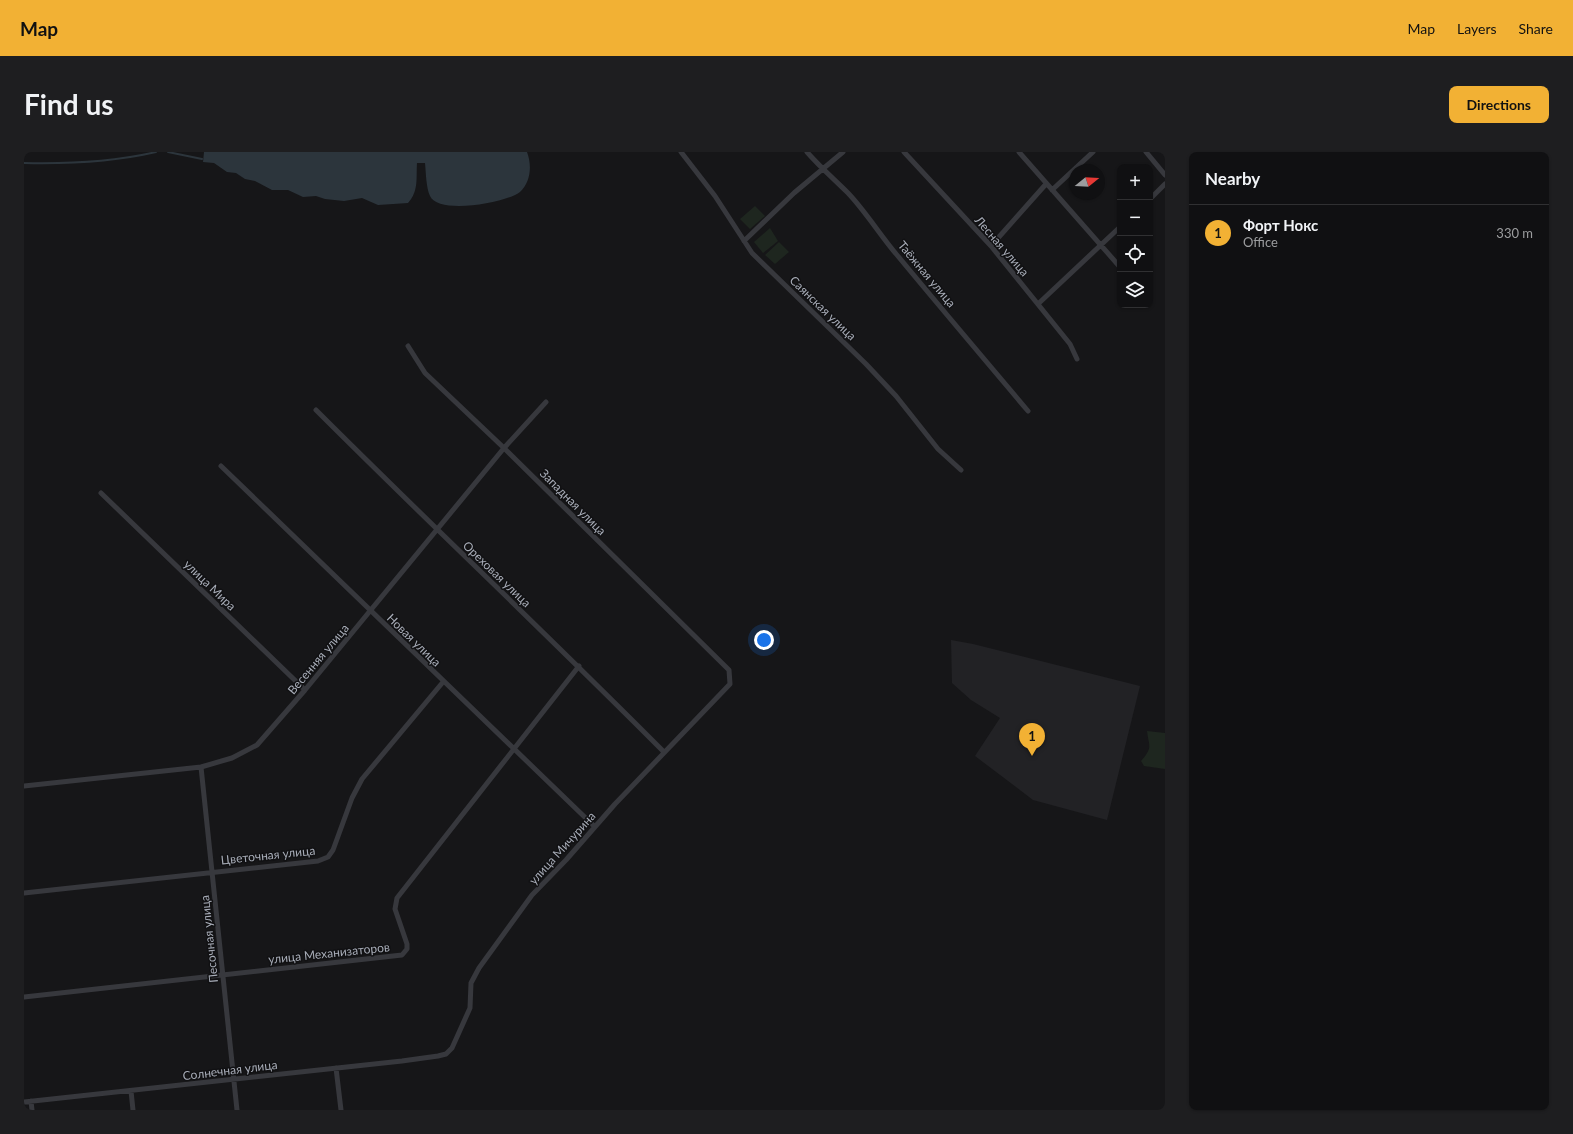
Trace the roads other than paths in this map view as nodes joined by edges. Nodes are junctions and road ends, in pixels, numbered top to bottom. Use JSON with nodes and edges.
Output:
{"nodes":[{"id":1,"x":681,"y":152,"type":"edge"},
{"id":2,"x":807,"y":152,"type":"edge"},
{"id":3,"x":843,"y":152,"type":"edge"},
{"id":4,"x":904,"y":152,"type":"edge"},
{"id":5,"x":1019,"y":152,"type":"edge"},
{"id":6,"x":1092,"y":152,"type":"edge"},
{"id":7,"x":1146,"y":152,"type":"edge"},
{"id":8,"x":822,"y":169,"type":"junction"},
{"id":9,"x":1165,"y":175,"type":"edge"},
{"id":10,"x":1046,"y":184,"type":"junction"},
{"id":11,"x":1165,"y":184,"type":"edge"},
{"id":12,"x":1052,"y":190,"type":"junction"},
{"id":13,"x":1153,"y":196,"type":"edge"},
{"id":14,"x":1117,"y":230,"type":"edge"},
{"id":15,"x":744,"y":241,"type":"junction"},
{"id":16,"x":991,"y":246,"type":"junction"},
{"id":17,"x":1100,"y":246,"type":"junction"},
{"id":18,"x":1117,"y":264,"type":"edge"},
{"id":19,"x":1038,"y":304,"type":"junction"},
{"id":20,"x":408,"y":346,"type":"dead end"},
{"id":21,"x":1077,"y":359,"type":"dead end"},
{"id":22,"x":546,"y":402,"type":"dead end"},
{"id":23,"x":316,"y":410,"type":"dead end"},
{"id":24,"x":1028,"y":411,"type":"dead end"},
{"id":25,"x":504,"y":448,"type":"junction"},
{"id":26,"x":221,"y":466,"type":"dead end"},
{"id":27,"x":961,"y":470,"type":"dead end"},
{"id":28,"x":101,"y":493,"type":"dead end"},
{"id":29,"x":436,"y":529,"type":"junction"},
{"id":30,"x":370,"y":612,"type":"junction"},
{"id":31,"x":578,"y":666,"type":"junction"},
{"id":32,"x":729,"y":670,"type":"joint"},
{"id":33,"x":443,"y":682,"type":"junction"},
{"id":34,"x":305,"y":690,"type":"junction"},
{"id":35,"x":514,"y":749,"type":"junction"},
{"id":36,"x":664,"y":752,"type":"junction"},
{"id":37,"x":201,"y":767,"type":"junction"},
{"id":38,"x":24,"y":786,"type":"edge"},
{"id":39,"x":595,"y":827,"type":"junction"},
{"id":40,"x":212,"y":871,"type":"junction"},
{"id":41,"x":24,"y":892,"type":"edge"},
{"id":42,"x":223,"y":975,"type":"junction"},
{"id":43,"x":24,"y":997,"type":"edge"},
{"id":44,"x":438,"y":1056,"type":"joint"},
{"id":45,"x":336,"y":1068,"type":"junction"},
{"id":46,"x":233,"y":1079,"type":"junction"},
{"id":47,"x":131,"y":1091,"type":"junction"},
{"id":48,"x":31,"y":1101,"type":"junction"},
{"id":49,"x":24,"y":1102,"type":"edge"},
{"id":50,"x":32,"y":1110,"type":"edge"},
{"id":51,"x":133,"y":1110,"type":"edge"},
{"id":52,"x":237,"y":1110,"type":"edge"},
{"id":53,"x":341,"y":1110,"type":"edge"}],
"edges":[{"from":1,"to":15,"type":"street","name":"Саянская улица"},
{"from":2,"to":8,"type":"street","name":"Таёжная улица"},
{"from":3,"to":8,"type":"street"},
{"from":4,"to":16,"type":"street","name":"Лесная улица"},
{"from":5,"to":10,"type":"street"},
{"from":6,"to":12,"type":"street"},
{"from":7,"to":9,"type":"street"},
{"from":8,"to":15,"type":"street"},
{"from":8,"to":24,"type":"street","name":"Таёжная улица"},
{"from":10,"to":12,"type":"street"},
{"from":10,"to":16,"type":"street"},
{"from":11,"to":13,"type":"street"},
{"from":12,"to":17,"type":"street"},
{"from":14,"to":17,"type":"street"},
{"from":15,"to":27,"type":"street","name":"Саянская улица"},
{"from":16,"to":19,"type":"street","name":"Лесная улица"},
{"from":17,"to":18,"type":"street"},
{"from":17,"to":19,"type":"street"},
{"from":19,"to":21,"type":"street","name":"Лесная улица"},
{"from":20,"to":25,"type":"street","name":"Западная улица"},
{"from":22,"to":25,"type":"street","name":"Весенняя улица"},
{"from":23,"to":29,"type":"street","name":"Ореховая улица"},
{"from":25,"to":29,"type":"street","name":"Весенняя улица"},
{"from":25,"to":32,"type":"street","name":"Западная улица"},
{"from":26,"to":30,"type":"street","name":"Новая улица"},
{"from":28,"to":34,"type":"street","name":"улица Мира"},
{"from":29,"to":30,"type":"street","name":"Весенняя улица"},
{"from":29,"to":31,"type":"street","name":"Ореховая улица"},
{"from":30,"to":33,"type":"street","name":"Новая улица"},
{"from":30,"to":34,"type":"street","name":"Весенняя улица"},
{"from":31,"to":35,"type":"street","name":"улица Механизаторов"},
{"from":31,"to":36,"type":"street","name":"Ореховая улица"},
{"from":32,"to":36,"type":"street","name":"улица Мичурина"},
{"from":33,"to":35,"type":"street","name":"Новая улица"},
{"from":33,"to":40,"type":"street","name":"Цветочная улица"},
{"from":34,"to":37,"type":"street","name":"Весенняя улица"},
{"from":35,"to":39,"type":"street","name":"Новая улица"},
{"from":35,"to":42,"type":"street","name":"улица Механизаторов"},
{"from":36,"to":39,"type":"street","name":"улица Мичурина"},
{"from":37,"to":38,"type":"street","name":"Весенняя улица"},
{"from":37,"to":40,"type":"street","name":"Песочная улица"},
{"from":39,"to":44,"type":"street","name":"улица Мичурина"},
{"from":40,"to":41,"type":"street","name":"Цветочная улица"},
{"from":40,"to":42,"type":"street","name":"Песочная улица"},
{"from":42,"to":43,"type":"street","name":"улица Механизаторов"},
{"from":42,"to":46,"type":"street","name":"Песочная улица"},
{"from":44,"to":45,"type":"street","name":"Солнечная улица"},
{"from":45,"to":46,"type":"street","name":"Солнечная улица"},
{"from":45,"to":53,"type":"street"},
{"from":46,"to":47,"type":"street","name":"Солнечная улица"},
{"from":46,"to":52,"type":"street","name":"Песочная улица"},
{"from":47,"to":48,"type":"street","name":"Солнечная улица"},
{"from":47,"to":51,"type":"street"},
{"from":48,"to":49,"type":"street","name":"Солнечная улица"},
{"from":48,"to":50,"type":"street"}]}
